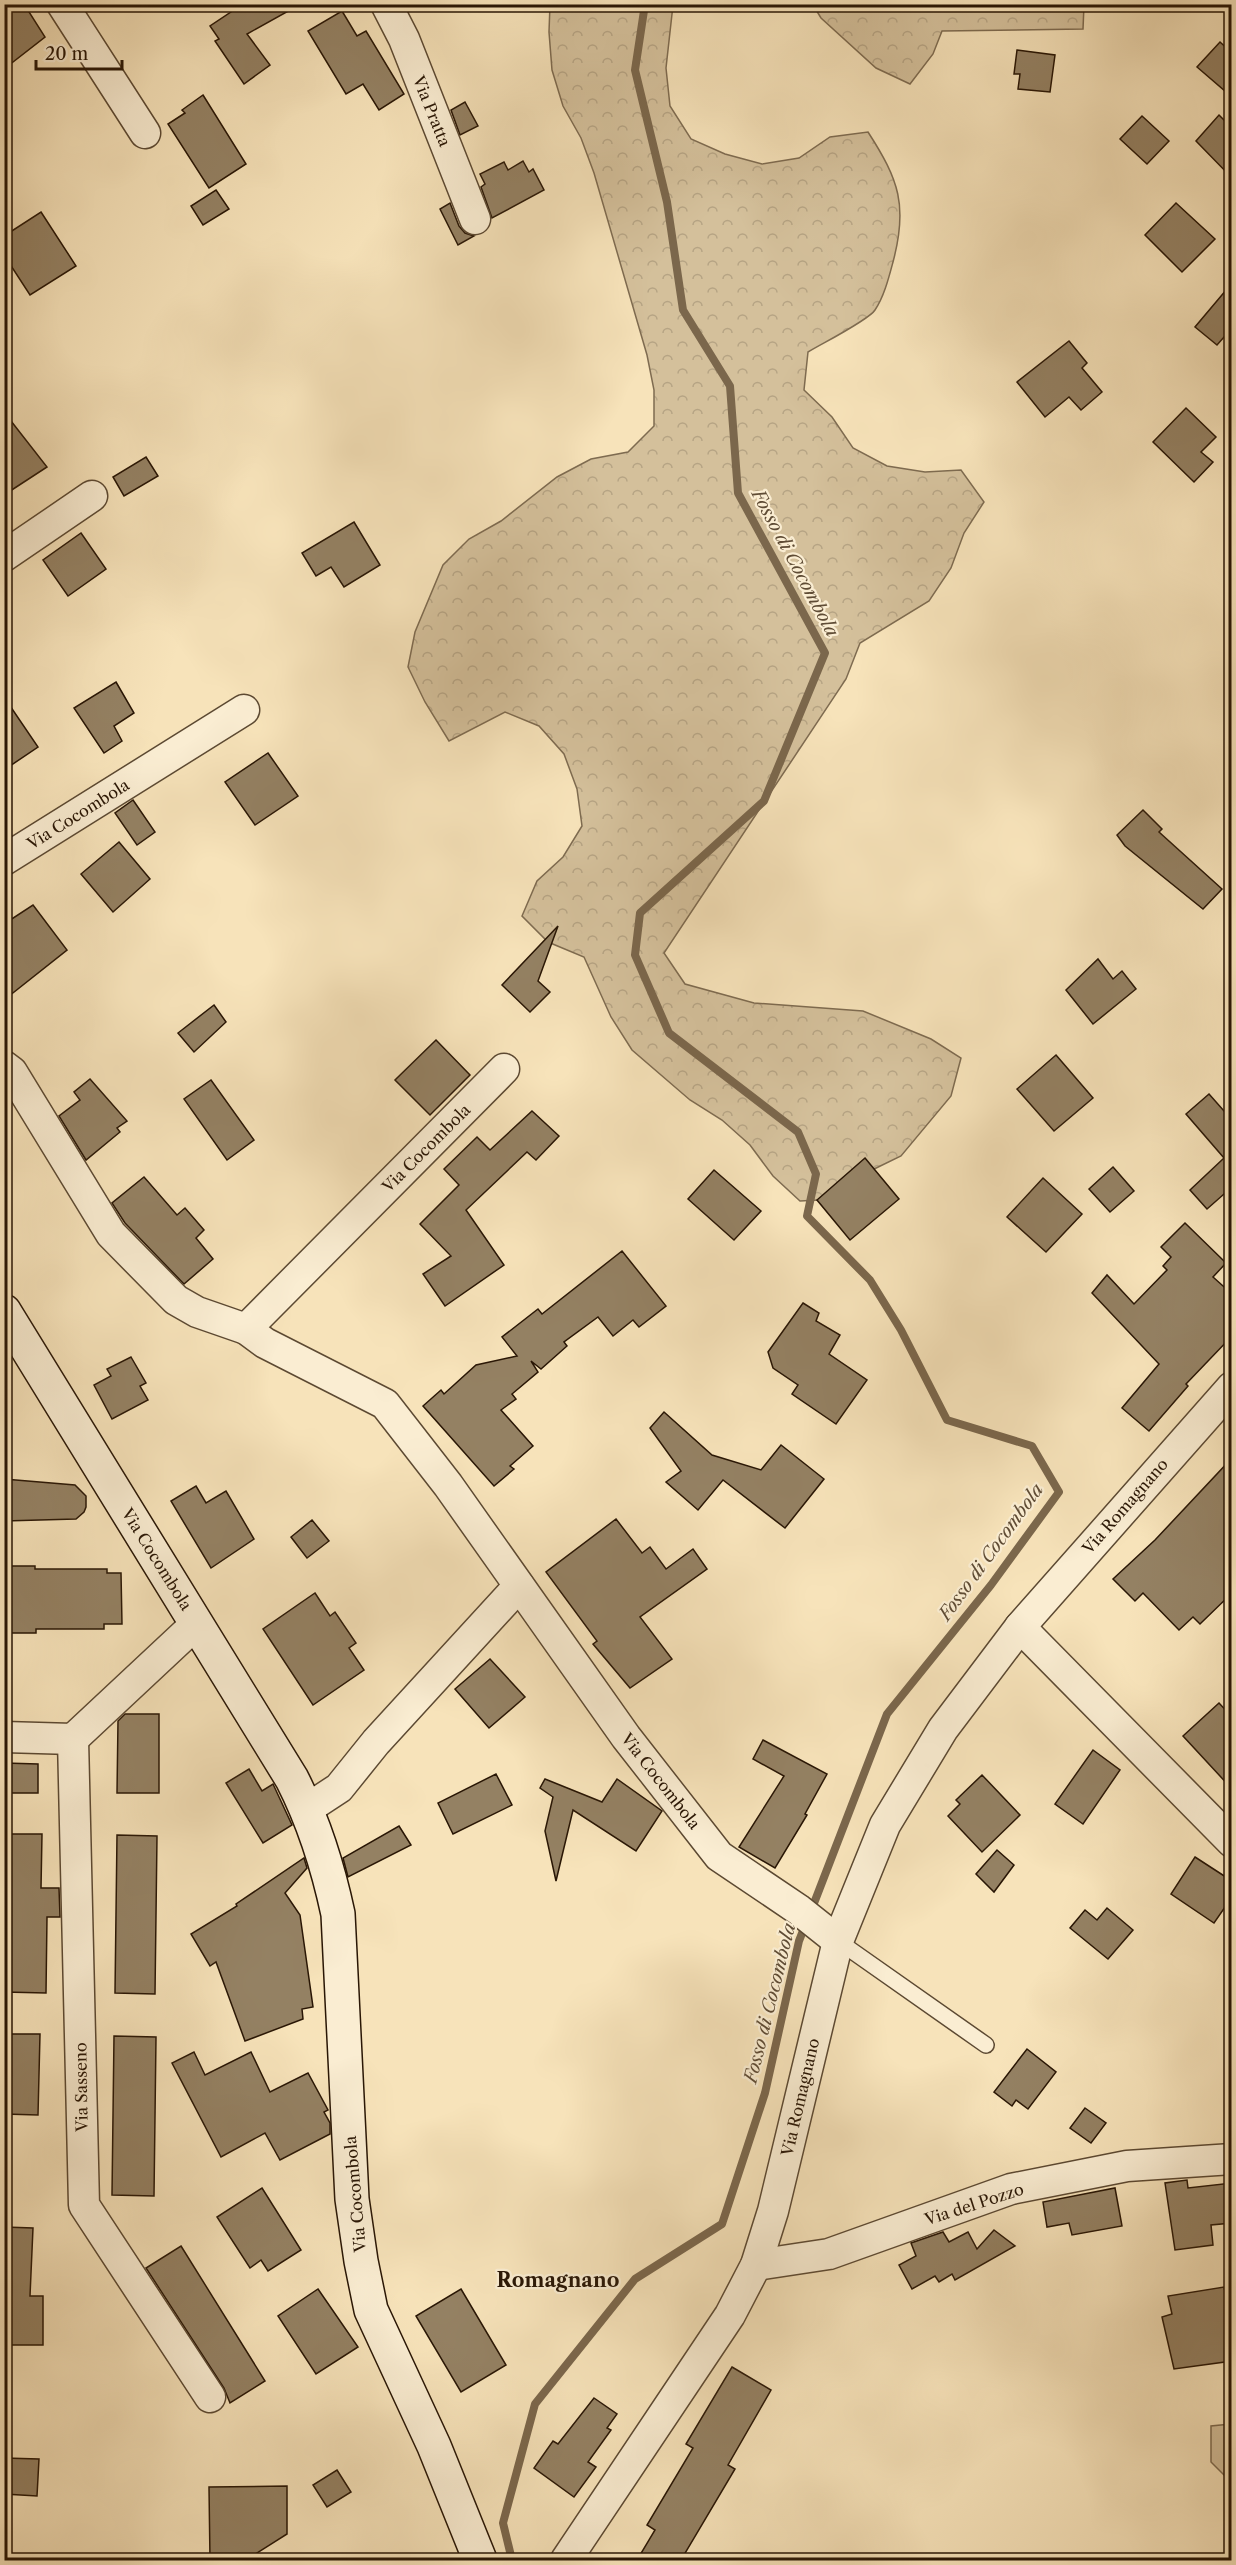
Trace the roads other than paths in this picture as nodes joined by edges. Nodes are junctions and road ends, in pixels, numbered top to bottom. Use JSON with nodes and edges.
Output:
{"nodes":[{"id":1,"x":62,"y":4,"type":"edge"},
{"id":2,"x":386,"y":4,"type":"edge"},
{"id":3,"x":145,"y":133,"type":"dead end"},
{"id":4,"x":475,"y":219,"type":"dead end"},
{"id":5,"x":92,"y":496,"type":"dead end"},
{"id":6,"x":4,"y":556,"type":"edge"},
{"id":7,"x":244,"y":710,"type":"dead end"},
{"id":8,"x":4,"y":860,"type":"edge"},
{"id":9,"x":4,"y":873,"type":"edge"},
{"id":10,"x":4,"y":882,"type":"edge"},
{"id":11,"x":4,"y":1066,"type":"edge"},
{"id":12,"x":504,"y":1069,"type":"dead end"},
{"id":13,"x":4,"y":1311,"type":"edge"},
{"id":14,"x":246,"y":1329,"type":"junction"},
{"id":15,"x":1232,"y":1387,"type":"edge"},
{"id":16,"x":519,"y":1586,"type":"junction"},
{"id":17,"x":196,"y":1624,"type":"junction"},
{"id":18,"x":1020,"y":1627,"type":"junction"},
{"id":19,"x":4,"y":1737,"type":"edge"},
{"id":20,"x":74,"y":1739,"type":"junction"},
{"id":21,"x":308,"y":1809,"type":"junction"},
{"id":22,"x":1232,"y":1842,"type":"edge"},
{"id":23,"x":831,"y":1935,"type":"junction"},
{"id":24,"x":986,"y":2045,"type":"dead end"},
{"id":25,"x":1232,"y":2160,"type":"edge"},
{"id":26,"x":756,"y":2265,"type":"junction"},
{"id":27,"x":210,"y":2397,"type":"dead end"},
{"id":28,"x":480,"y":2560,"type":"edge"},
{"id":29,"x":566,"y":2560,"type":"edge"}],
"edges":[{"from":1,"to":3,"type":"street"},
{"from":2,"to":4,"type":"street","name":"Via Pratta"},
{"from":5,"to":6,"type":"street"},
{"from":7,"to":8,"type":"street","name":"Via Cocombola"},
{"from":9,"to":10,"type":"street"},
{"from":11,"to":14,"type":"street","name":"Via Cocombola"},
{"from":12,"to":14,"type":"street","name":"Via Cocombola"},
{"from":13,"to":17,"type":"street","name":"Via Cocombola"},
{"from":14,"to":16,"type":"street","name":"Via Cocombola"},
{"from":15,"to":18,"type":"street","name":"Via Romagnano"},
{"from":16,"to":21,"type":"street"},
{"from":16,"to":23,"type":"street","name":"Via Cocombola"},
{"from":17,"to":20,"type":"street"},
{"from":17,"to":21,"type":"street","name":"Via Cocombola"},
{"from":18,"to":22,"type":"street"},
{"from":18,"to":23,"type":"street","name":"Via Romagnano"},
{"from":19,"to":20,"type":"street"},
{"from":20,"to":27,"type":"street","name":"Via Sasseno"},
{"from":21,"to":28,"type":"street","name":"Via Cocombola"},
{"from":23,"to":24,"type":"lane"},
{"from":23,"to":26,"type":"street","name":"Via Romagnano"},
{"from":25,"to":26,"type":"street","name":"Via del Pozzo"},
{"from":26,"to":29,"type":"street","name":"Via Romagnano"}]}
